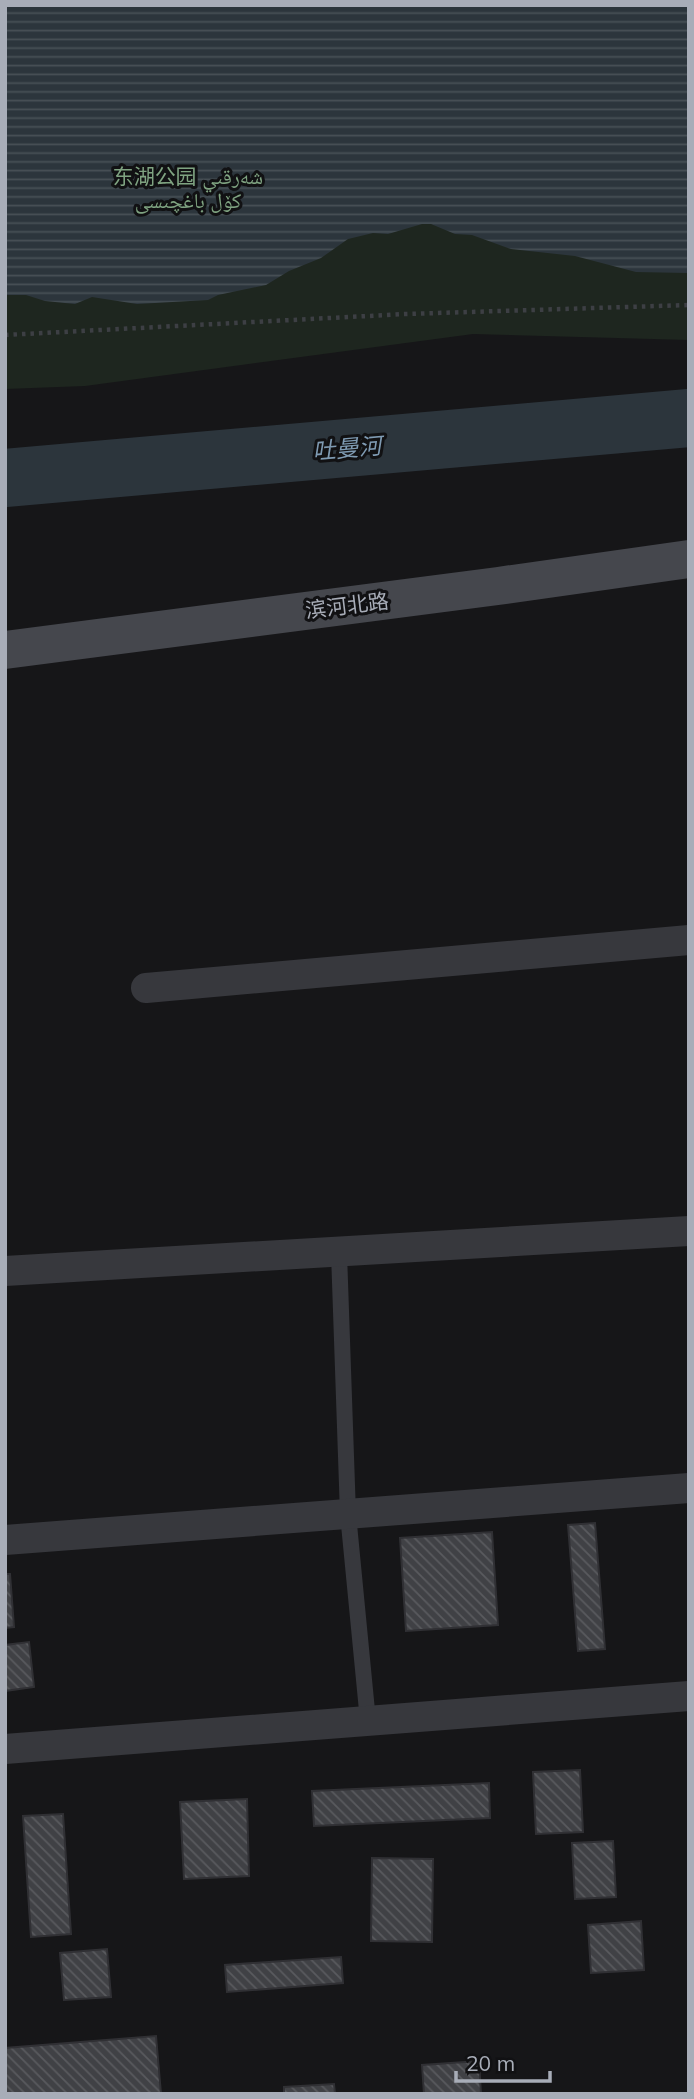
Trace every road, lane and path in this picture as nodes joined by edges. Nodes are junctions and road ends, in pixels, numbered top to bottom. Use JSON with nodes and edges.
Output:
{"nodes":[{"id":1,"x":689,"y":305,"type":"edge"},
{"id":2,"x":5,"y":335,"type":"edge"},
{"id":3,"x":689,"y":559,"type":"edge"},
{"id":4,"x":5,"y":650,"type":"edge"},
{"id":5,"x":689,"y":940,"type":"edge"},
{"id":6,"x":146,"y":988,"type":"dead end"},
{"id":7,"x":689,"y":1231,"type":"edge"},
{"id":8,"x":339,"y":1253,"type":"junction"},
{"id":9,"x":5,"y":1271,"type":"edge"},
{"id":10,"x":689,"y":1488,"type":"edge"},
{"id":11,"x":348,"y":1514,"type":"junction"},
{"id":12,"x":5,"y":1540,"type":"edge"},
{"id":13,"x":689,"y":1696,"type":"edge"},
{"id":14,"x":369,"y":1721,"type":"junction"},
{"id":15,"x":5,"y":1749,"type":"edge"}],
"edges":[{"from":1,"to":2,"type":"path"},
{"from":3,"to":4,"type":"main road","name":"滨河北路"},
{"from":5,"to":6,"type":"street"},
{"from":7,"to":8,"type":"street"},
{"from":8,"to":9,"type":"street"},
{"from":8,"to":11,"type":"lane"},
{"from":10,"to":11,"type":"street"},
{"from":11,"to":12,"type":"street"},
{"from":11,"to":14,"type":"lane"},
{"from":13,"to":14,"type":"street"},
{"from":14,"to":15,"type":"street"}]}
